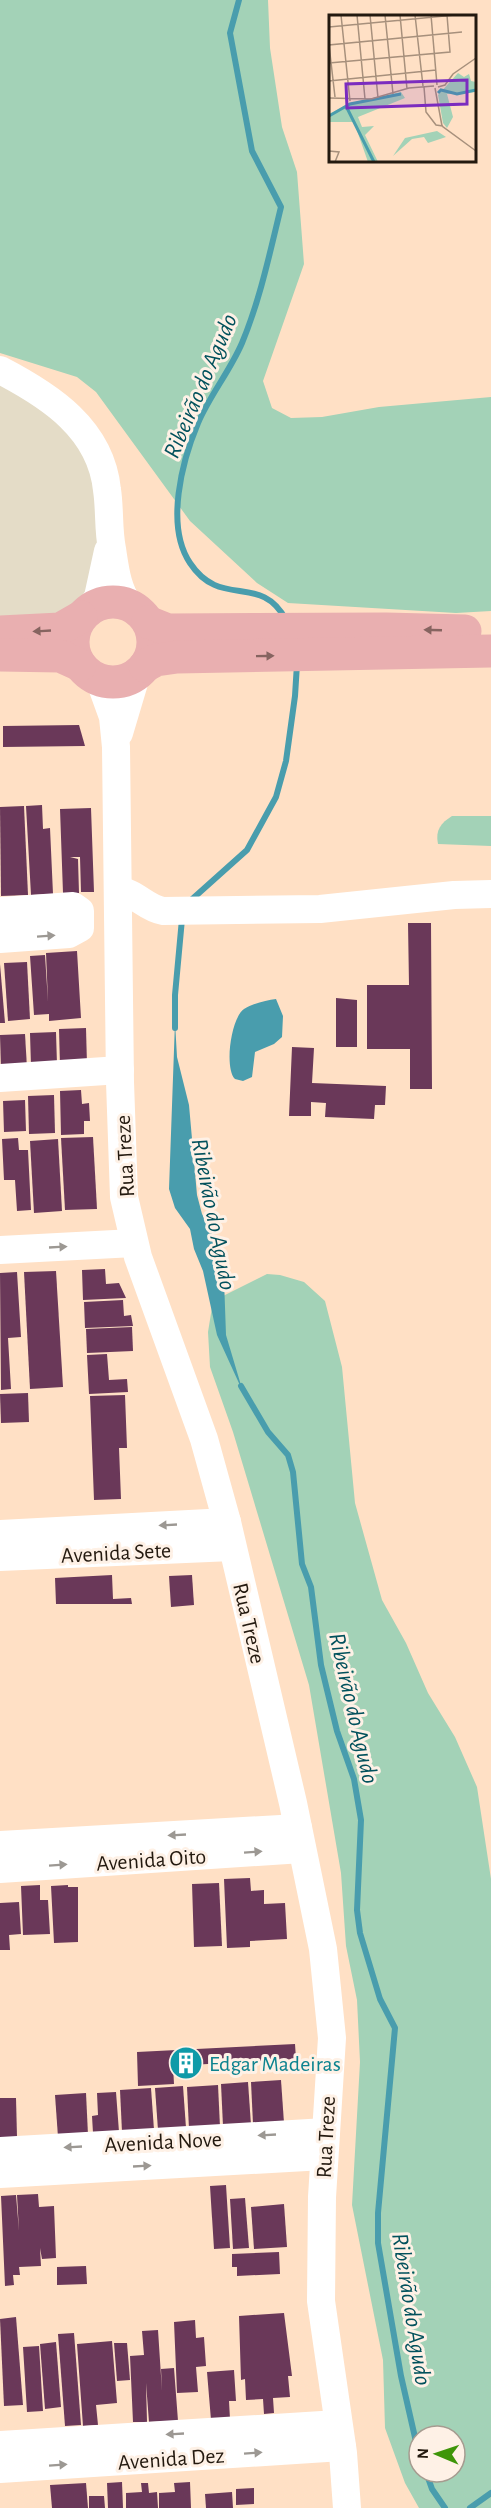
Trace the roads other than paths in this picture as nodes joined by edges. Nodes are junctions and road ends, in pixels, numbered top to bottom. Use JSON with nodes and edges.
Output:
{"nodes":[{"id":1,"x":0,"y":370,"type":"edge"},
{"id":2,"x":110,"y":541,"type":"junction"},
{"id":3,"x":86,"y":613,"type":"junction"},
{"id":4,"x":138,"y":614,"type":"junction"},
{"id":5,"x":0,"y":632,"type":"edge"},
{"id":6,"x":491,"y":632,"type":"edge"},
{"id":7,"x":322,"y":642,"type":"junction"},
{"id":8,"x":209,"y":643,"type":"junction"},
{"id":9,"x":491,"y":651,"type":"edge"},
{"id":10,"x":0,"y":655,"type":"edge"},
{"id":11,"x":140,"y":671,"type":"junction"},
{"id":12,"x":90,"y":673,"type":"junction"},
{"id":13,"x":116,"y":747,"type":"junction"},
{"id":14,"x":118,"y":891,"type":"junction"},
{"id":15,"x":491,"y":894,"type":"edge"},
{"id":16,"x":0,"y":911,"type":"edge"},
{"id":17,"x":0,"y":939,"type":"edge"},
{"id":18,"x":120,"y":1070,"type":"junction"},
{"id":19,"x":0,"y":1078,"type":"edge"},
{"id":20,"x":132,"y":1233,"type":"junction"},
{"id":21,"x":4,"y":1240,"type":"edge"},
{"id":22,"x":0,"y":1534,"type":"edge"},
{"id":23,"x":229,"y":1534,"type":"junction"},
{"id":24,"x":0,"y":1557,"type":"edge"},
{"id":25,"x":300,"y":1839,"type":"junction"},
{"id":26,"x":0,"y":1845,"type":"edge"},
{"id":27,"x":0,"y":1869,"type":"edge"},
{"id":28,"x":325,"y":2144,"type":"junction"},
{"id":29,"x":0,"y":2151,"type":"edge"},
{"id":30,"x":0,"y":2174,"type":"edge"},
{"id":31,"x":340,"y":2436,"type":"junction"},
{"id":32,"x":0,"y":2445,"type":"edge"},
{"id":33,"x":0,"y":2469,"type":"edge"},
{"id":34,"x":347,"y":2508,"type":"edge"}],
"edges":[{"from":1,"to":2,"type":"street"},
{"from":2,"to":3,"type":"street"},
{"from":2,"to":4,"type":"street"},
{"from":3,"to":4,"type":"main road"},
{"from":3,"to":5,"type":"main road","one_way":true},
{"from":3,"to":12,"type":"main road"},
{"from":4,"to":8,"type":"main road"},
{"from":4,"to":11,"type":"main road"},
{"from":6,"to":7,"type":"main road","one_way":true},
{"from":7,"to":8,"type":"main road"},
{"from":7,"to":9,"type":"main road"},
{"from":8,"to":11,"type":"main road"},
{"from":10,"to":12,"type":"main road"},
{"from":11,"to":12,"type":"main road"},
{"from":11,"to":13,"type":"street","name":"Rua Treze"},
{"from":12,"to":13,"type":"street","name":"Rua Treze"},
{"from":13,"to":14,"type":"street","name":"Rua Treze"},
{"from":14,"to":15,"type":"street"},
{"from":14,"to":18,"type":"street","name":"Rua Treze"},
{"from":17,"to":16,"type":"street","one_way":true},
{"from":18,"to":19,"type":"street"},
{"from":18,"to":20,"type":"street","name":"Rua Treze"},
{"from":20,"to":21,"type":"street"},
{"from":20,"to":23,"type":"street","name":"Rua Treze"},
{"from":23,"to":22,"type":"street","name":"Avenida Sete","one_way":true},
{"from":23,"to":24,"type":"street","name":"Avenida Sete"},
{"from":23,"to":25,"type":"street","name":"Rua Treze"},
{"from":25,"to":26,"type":"street","name":"Avenida Oito","one_way":true},
{"from":27,"to":25,"type":"street","name":"Avenida Oito","one_way":true},
{"from":25,"to":28,"type":"street","name":"Rua Treze"},
{"from":28,"to":29,"type":"street","name":"Avenida Nove","one_way":true},
{"from":30,"to":28,"type":"street","name":"Avenida Nove","one_way":true},
{"from":28,"to":31,"type":"street","name":"Rua Treze"},
{"from":31,"to":32,"type":"street","name":"Avenida Dez","one_way":true},
{"from":33,"to":31,"type":"street","name":"Avenida Dez","one_way":true},
{"from":31,"to":34,"type":"street","name":"Rua Treze"}]}
